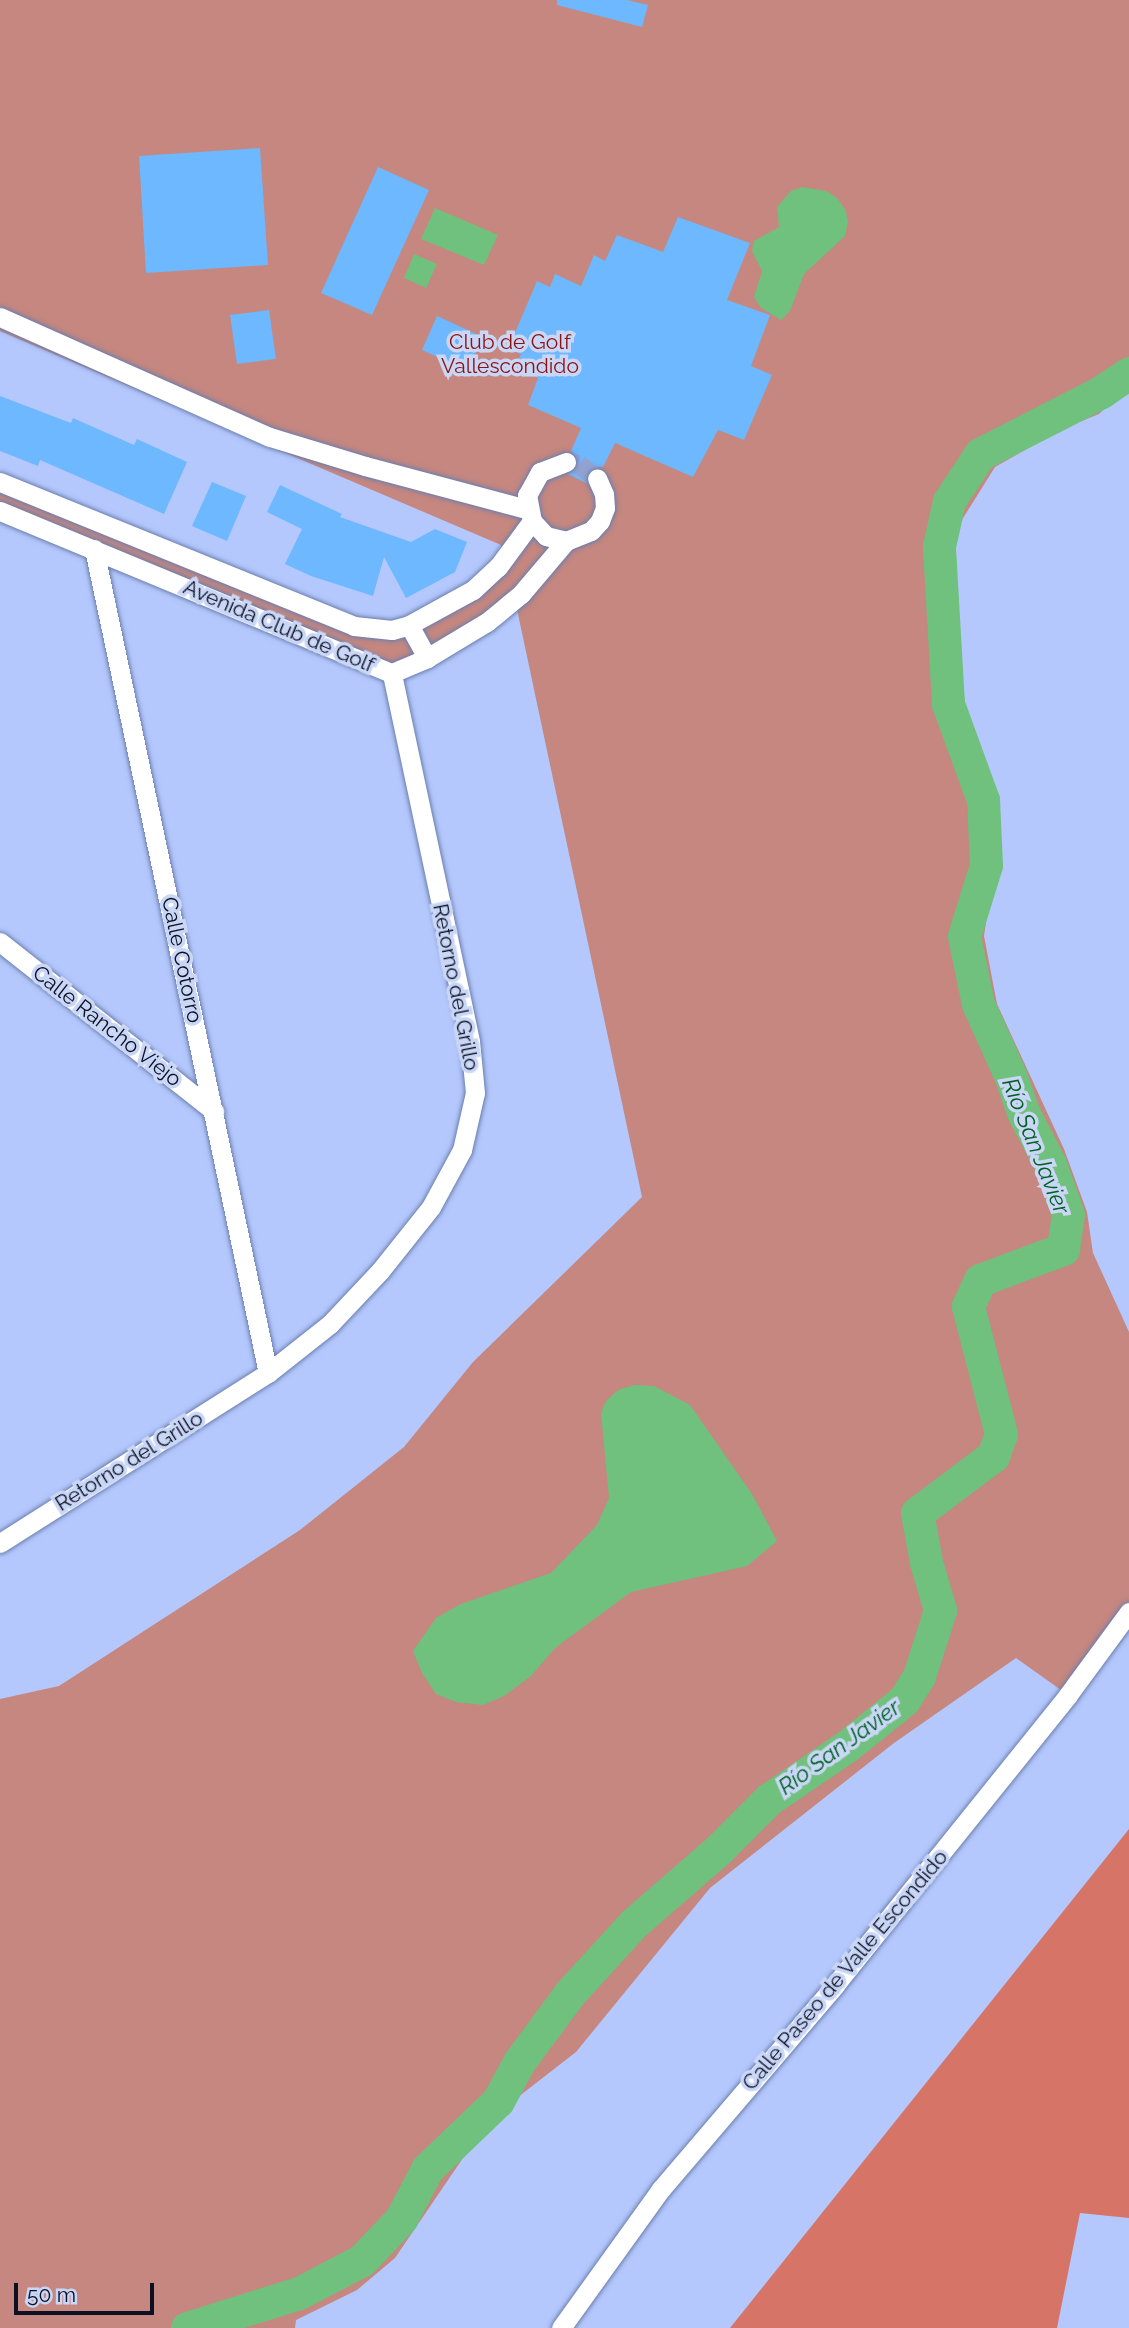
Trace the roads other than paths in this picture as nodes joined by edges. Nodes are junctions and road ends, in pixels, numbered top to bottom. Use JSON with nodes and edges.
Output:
{"nodes":[{"id":1,"x":0,"y":317,"type":"edge"},
{"id":2,"x":566,"y":462,"type":"dead end"},
{"id":3,"x":597,"y":478,"type":"dead end"},
{"id":4,"x":0,"y":482,"type":"edge"},
{"id":5,"x":0,"y":511,"type":"edge"},
{"id":6,"x":529,"y":515,"type":"junction"},
{"id":7,"x":566,"y":541,"type":"junction"},
{"id":8,"x":94,"y":548,"type":"junction"},
{"id":9,"x":409,"y":625,"type":"junction"},
{"id":10,"x":375,"y":628,"type":"junction"},
{"id":11,"x":427,"y":658,"type":"junction"},
{"id":12,"x":373,"y":665,"type":"junction"},
{"id":13,"x":392,"y":673,"type":"junction"},
{"id":14,"x":0,"y":942,"type":"edge"},
{"id":15,"x":214,"y":1111,"type":"junction"},
{"id":16,"x":268,"y":1373,"type":"junction"},
{"id":17,"x":0,"y":1543,"type":"edge"},
{"id":18,"x":1129,"y":1612,"type":"edge"},
{"id":19,"x":561,"y":2328,"type":"edge"}],
"edges":[{"from":1,"to":6,"type":"street"},
{"from":2,"to":6,"type":"street","name":"Avenida Club de Golf"},
{"from":3,"to":7,"type":"street","name":"Avenida Club de Golf"},
{"from":4,"to":10,"type":"street","name":"Avenida Club de Golf"},
{"from":5,"to":8,"type":"street","name":"Avenida Club de Golf"},
{"from":6,"to":7,"type":"street"},
{"from":6,"to":9,"type":"street","name":"Avenida Club de Golf"},
{"from":7,"to":11,"type":"street","name":"Avenida Club de Golf"},
{"from":8,"to":12,"type":"street","name":"Avenida Club de Golf"},
{"from":8,"to":15,"type":"street","name":"Calle Cotorro"},
{"from":9,"to":10,"type":"street","name":"Avenida Club de Golf"},
{"from":9,"to":11,"type":"street"},
{"from":10,"to":12,"type":"street"},
{"from":11,"to":13,"type":"street","name":"Avenida Club de Golf"},
{"from":12,"to":13,"type":"street","name":"Avenida Club de Golf"},
{"from":13,"to":16,"type":"street","name":"Retorno del Grillo"},
{"from":14,"to":15,"type":"street","name":"Calle Rancho Viejo"},
{"from":15,"to":16,"type":"street","name":"Calle Cotorro"},
{"from":16,"to":17,"type":"street","name":"Retorno del Grillo"},
{"from":18,"to":19,"type":"street","name":"Calle Paseo de Valle Escondido"}]}
